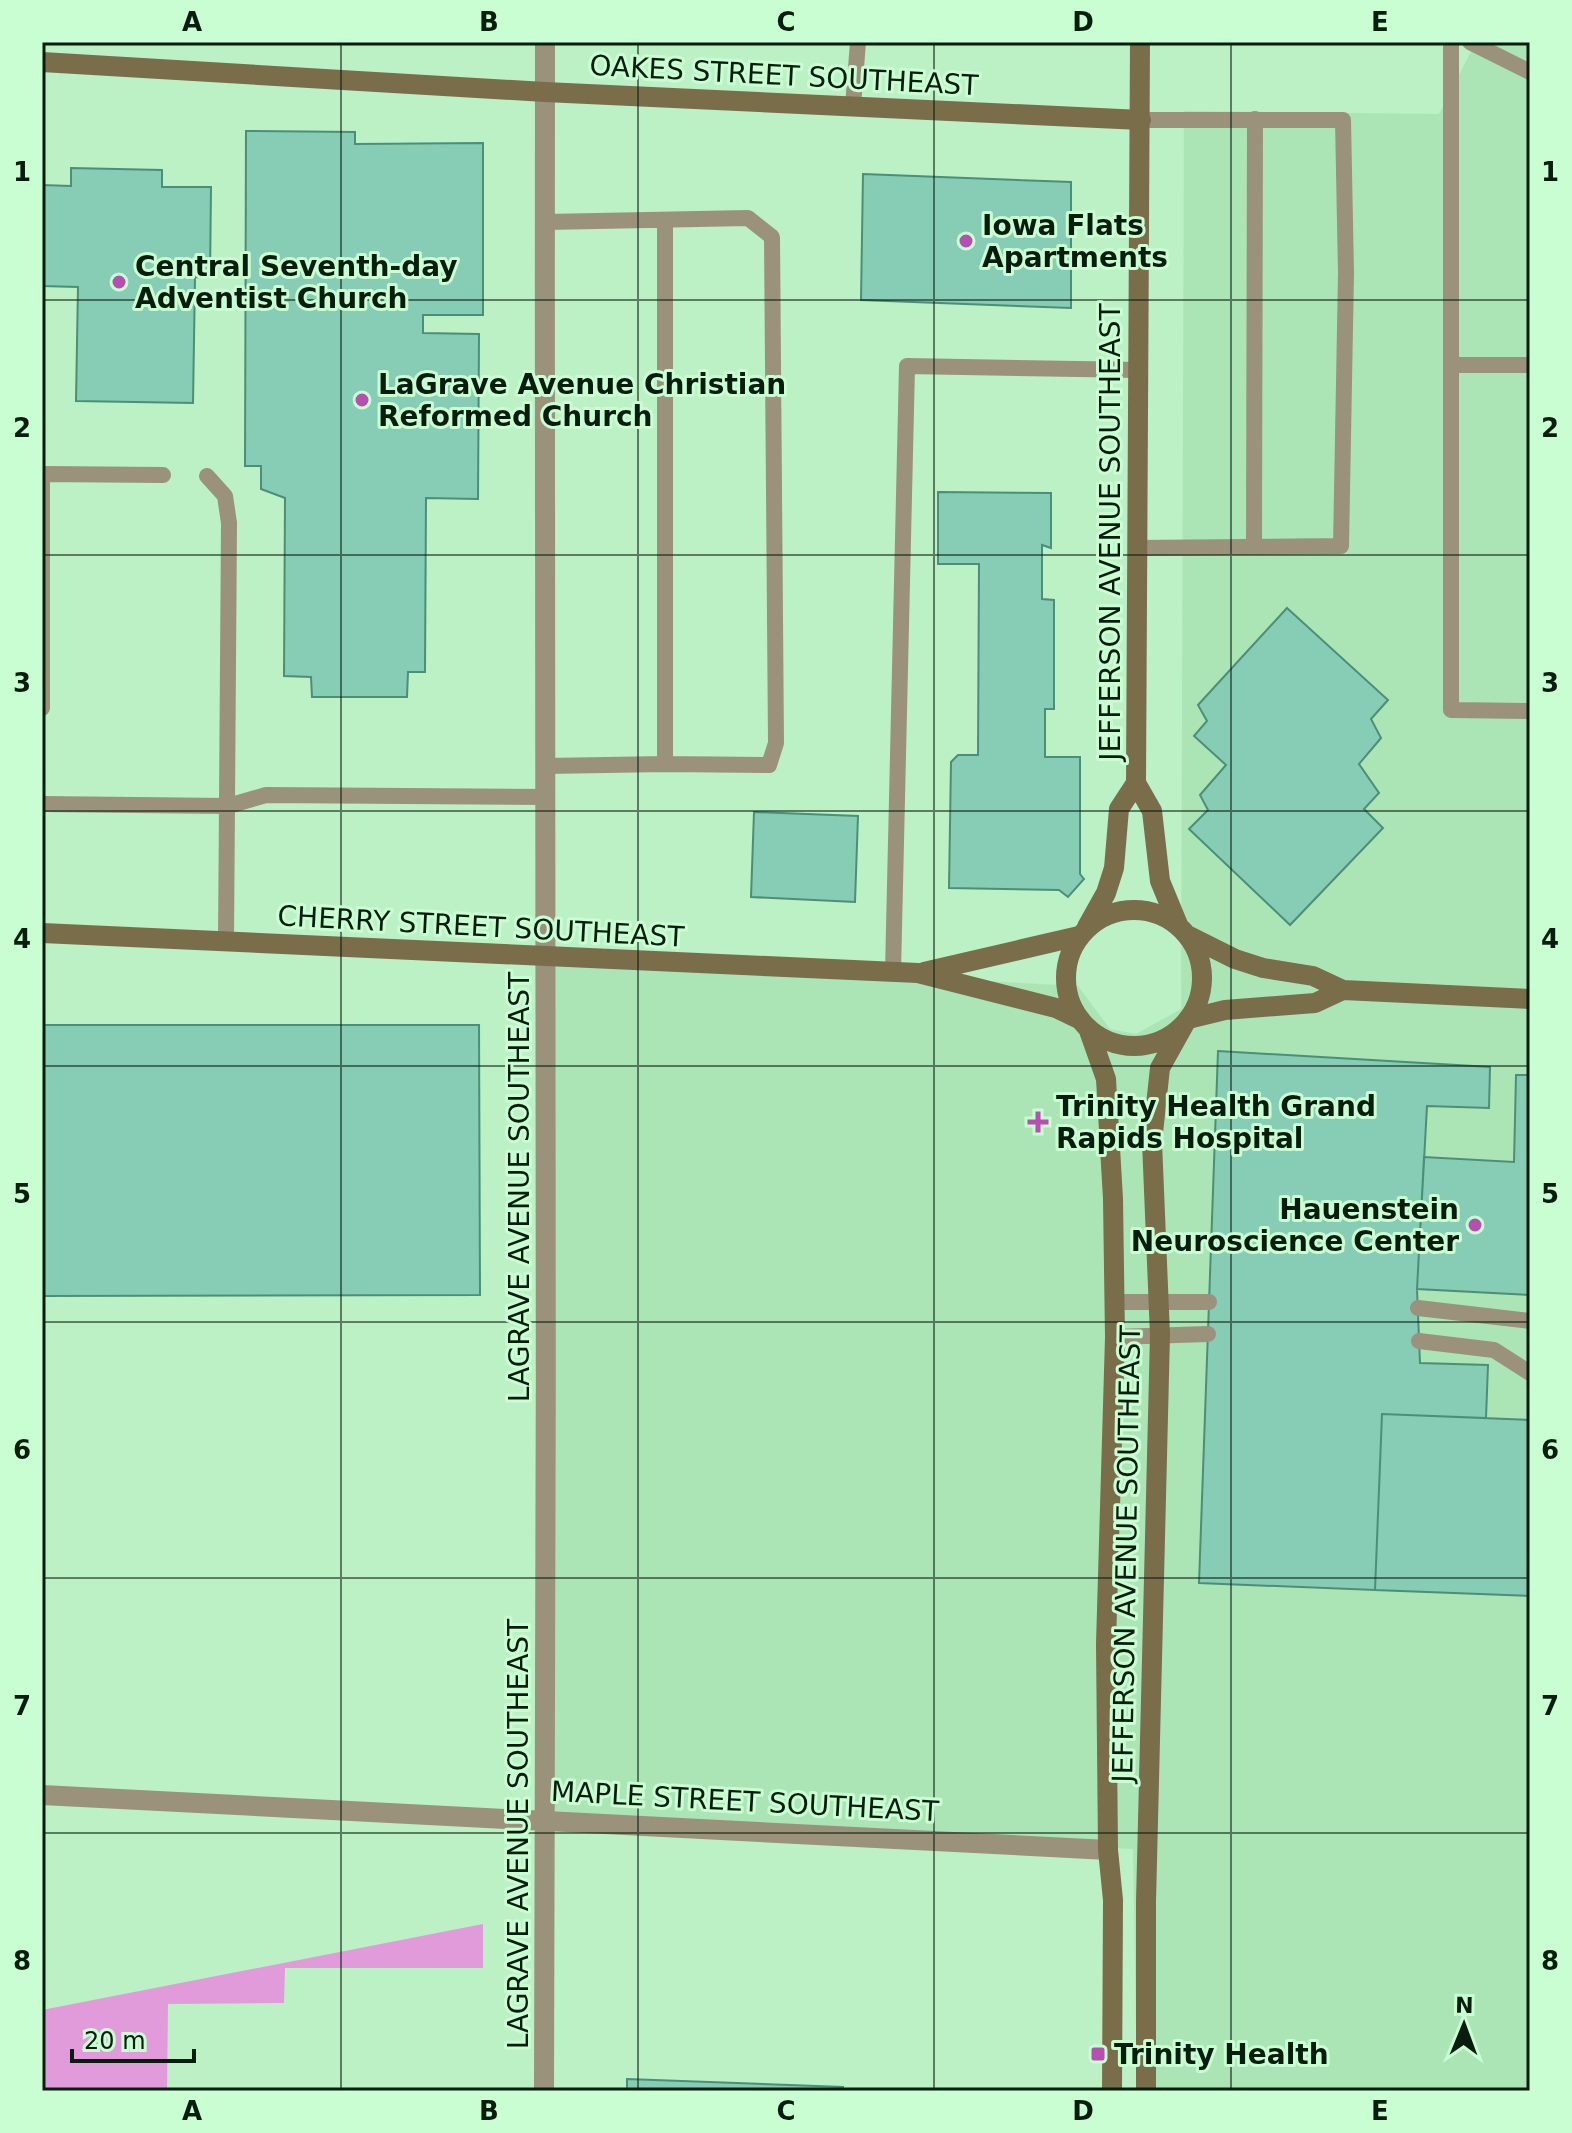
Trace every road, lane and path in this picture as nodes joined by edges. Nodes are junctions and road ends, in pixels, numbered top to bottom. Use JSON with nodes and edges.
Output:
{"nodes":[{"id":1,"x":545,"y":42,"type":"edge"},
{"id":2,"x":858,"y":42,"type":"edge"},
{"id":3,"x":1140,"y":42,"type":"edge"},
{"id":4,"x":1451,"y":42,"type":"edge"},
{"id":5,"x":1470,"y":42,"type":"edge"},
{"id":6,"x":42,"y":62,"type":"edge"},
{"id":7,"x":1530,"y":72,"type":"edge"},
{"id":8,"x":545,"y":92,"type":"junction"},
{"id":9,"x":853,"y":106,"type":"junction"},
{"id":10,"x":1255,"y":119,"type":"junction"},
{"id":11,"x":1141,"y":120,"type":"junction"},
{"id":12,"x":665,"y":221,"type":"junction"},
{"id":13,"x":546,"y":222,"type":"junction"},
{"id":14,"x":1452,"y":365,"type":"junction"},
{"id":15,"x":1530,"y":365,"type":"edge"},
{"id":16,"x":1139,"y":370,"type":"junction"},
{"id":17,"x":42,"y":474,"type":"edge"},
{"id":18,"x":163,"y":475,"type":"dead end"},
{"id":19,"x":207,"y":476,"type":"dead end"},
{"id":20,"x":1254,"y":547,"type":"junction"},
{"id":21,"x":1138,"y":548,"type":"junction"},
{"id":22,"x":42,"y":708,"type":"edge"},
{"id":23,"x":1530,"y":711,"type":"edge"},
{"id":24,"x":665,"y":764,"type":"junction"},
{"id":25,"x":546,"y":766,"type":"junction"},
{"id":26,"x":1136,"y":783,"type":"junction"},
{"id":27,"x":546,"y":797,"type":"junction"},
{"id":28,"x":42,"y":804,"type":"edge"},
{"id":29,"x":228,"y":806,"type":"junction"},
{"id":30,"x":1183,"y":931,"type":"junction"},
{"id":31,"x":42,"y":933,"type":"edge"},
{"id":32,"x":1082,"y":933,"type":"junction"},
{"id":33,"x":226,"y":942,"type":"junction"},
{"id":34,"x":546,"y":958,"type":"junction"},
{"id":35,"x":893,"y":972,"type":"junction"},
{"id":36,"x":918,"y":973,"type":"junction"},
{"id":37,"x":1343,"y":990,"type":"junction"},
{"id":38,"x":1530,"y":999,"type":"edge"},
{"id":39,"x":1186,"y":1022,"type":"junction"},
{"id":40,"x":1085,"y":1024,"type":"junction"},
{"id":41,"x":1115,"y":1302,"type":"junction"},
{"id":42,"x":1159,"y":1302,"type":"junction"},
{"id":43,"x":1209,"y":1302,"type":"dead end"},
{"id":44,"x":1418,"y":1308,"type":"dead end"},
{"id":45,"x":1530,"y":1321,"type":"edge"},
{"id":46,"x":1208,"y":1334,"type":"dead end"},
{"id":47,"x":1160,"y":1335,"type":"junction"},
{"id":48,"x":1115,"y":1337,"type":"junction"},
{"id":49,"x":1419,"y":1341,"type":"dead end"},
{"id":50,"x":1530,"y":1373,"type":"edge"},
{"id":51,"x":42,"y":1795,"type":"edge"},
{"id":52,"x":543,"y":1819,"type":"junction"},
{"id":53,"x":1108,"y":1850,"type":"junction"},
{"id":54,"x":544,"y":2091,"type":"edge"},
{"id":55,"x":1112,"y":2091,"type":"edge"},
{"id":56,"x":1146,"y":2091,"type":"edge"}],
"edges":[{"from":1,"to":8,"type":"street","name":"LAGRAVE AVENUE SOUTHEAST"},
{"from":2,"to":9,"type":"lane"},
{"from":3,"to":11,"type":"street","name":"JEFFERSON AVENUE SOUTHEAST"},
{"from":4,"to":14,"type":"lane"},
{"from":5,"to":7,"type":"lane"},
{"from":6,"to":8,"type":"street","name":"OAKES STREET SOUTHEAST"},
{"from":8,"to":9,"type":"street","name":"OAKES STREET SOUTHEAST"},
{"from":8,"to":13,"type":"street","name":"LAGRAVE AVENUE SOUTHEAST"},
{"from":9,"to":11,"type":"street","name":"OAKES STREET SOUTHEAST"},
{"from":10,"to":11,"type":"lane"},
{"from":10,"to":20,"type":"lane"},
{"from":10,"to":20,"type":"lane"},
{"from":11,"to":16,"type":"street","name":"JEFFERSON AVENUE SOUTHEAST"},
{"from":12,"to":13,"type":"lane"},
{"from":12,"to":24,"type":"lane"},
{"from":12,"to":24,"type":"lane"},
{"from":13,"to":25,"type":"street","name":"LAGRAVE AVENUE SOUTHEAST"},
{"from":14,"to":15,"type":"lane"},
{"from":14,"to":23,"type":"lane"},
{"from":16,"to":21,"type":"street","name":"JEFFERSON AVENUE SOUTHEAST"},
{"from":16,"to":35,"type":"lane"},
{"from":17,"to":18,"type":"lane"},
{"from":17,"to":22,"type":"lane"},
{"from":19,"to":29,"type":"lane"},
{"from":20,"to":21,"type":"lane"},
{"from":21,"to":26,"type":"street","name":"JEFFERSON AVENUE SOUTHEAST"},
{"from":24,"to":25,"type":"lane"},
{"from":25,"to":27,"type":"street","name":"LAGRAVE AVENUE SOUTHEAST"},
{"from":26,"to":30,"type":"street","name":"JEFFERSON AVENUE SOUTHEAST"},
{"from":26,"to":32,"type":"street","name":"JEFFERSON AVENUE SOUTHEAST"},
{"from":27,"to":29,"type":"lane"},
{"from":27,"to":34,"type":"street","name":"LAGRAVE AVENUE SOUTHEAST"},
{"from":28,"to":29,"type":"lane"},
{"from":29,"to":33,"type":"lane"},
{"from":30,"to":32,"type":"street"},
{"from":30,"to":37,"type":"street"},
{"from":30,"to":39,"type":"street"},
{"from":31,"to":33,"type":"street","name":"CHERRY STREET SOUTHEAST"},
{"from":32,"to":36,"type":"street","name":"CHERRY STREET SOUTHEAST"},
{"from":32,"to":40,"type":"street"},
{"from":33,"to":34,"type":"street","name":"CHERRY STREET SOUTHEAST"},
{"from":34,"to":35,"type":"street","name":"CHERRY STREET SOUTHEAST"},
{"from":34,"to":52,"type":"street","name":"LAGRAVE AVENUE SOUTHEAST"},
{"from":35,"to":36,"type":"street","name":"CHERRY STREET SOUTHEAST"},
{"from":36,"to":40,"type":"street","name":"CHERRY STREET SOUTHEAST"},
{"from":37,"to":38,"type":"street"},
{"from":37,"to":39,"type":"street"},
{"from":39,"to":40,"type":"street"},
{"from":39,"to":42,"type":"street","name":"JEFFERSON AVENUE SOUTHEAST"},
{"from":40,"to":41,"type":"street","name":"JEFFERSON AVENUE SOUTHEAST"},
{"from":41,"to":42,"type":"lane"},
{"from":41,"to":48,"type":"street","name":"JEFFERSON AVENUE SOUTHEAST"},
{"from":42,"to":43,"type":"lane"},
{"from":42,"to":47,"type":"street","name":"JEFFERSON AVENUE SOUTHEAST"},
{"from":44,"to":45,"type":"lane"},
{"from":46,"to":47,"type":"lane"},
{"from":47,"to":48,"type":"lane"},
{"from":47,"to":56,"type":"street","name":"JEFFERSON AVENUE SOUTHEAST"},
{"from":48,"to":53,"type":"street","name":"JEFFERSON AVENUE SOUTHEAST"},
{"from":49,"to":50,"type":"lane"},
{"from":51,"to":52,"type":"street","name":"MAPLE STREET SOUTHEAST"},
{"from":52,"to":53,"type":"street","name":"MAPLE STREET SOUTHEAST"},
{"from":52,"to":54,"type":"street","name":"LAGRAVE AVENUE SOUTHEAST"},
{"from":53,"to":55,"type":"street","name":"JEFFERSON AVENUE SOUTHEAST"}]}
